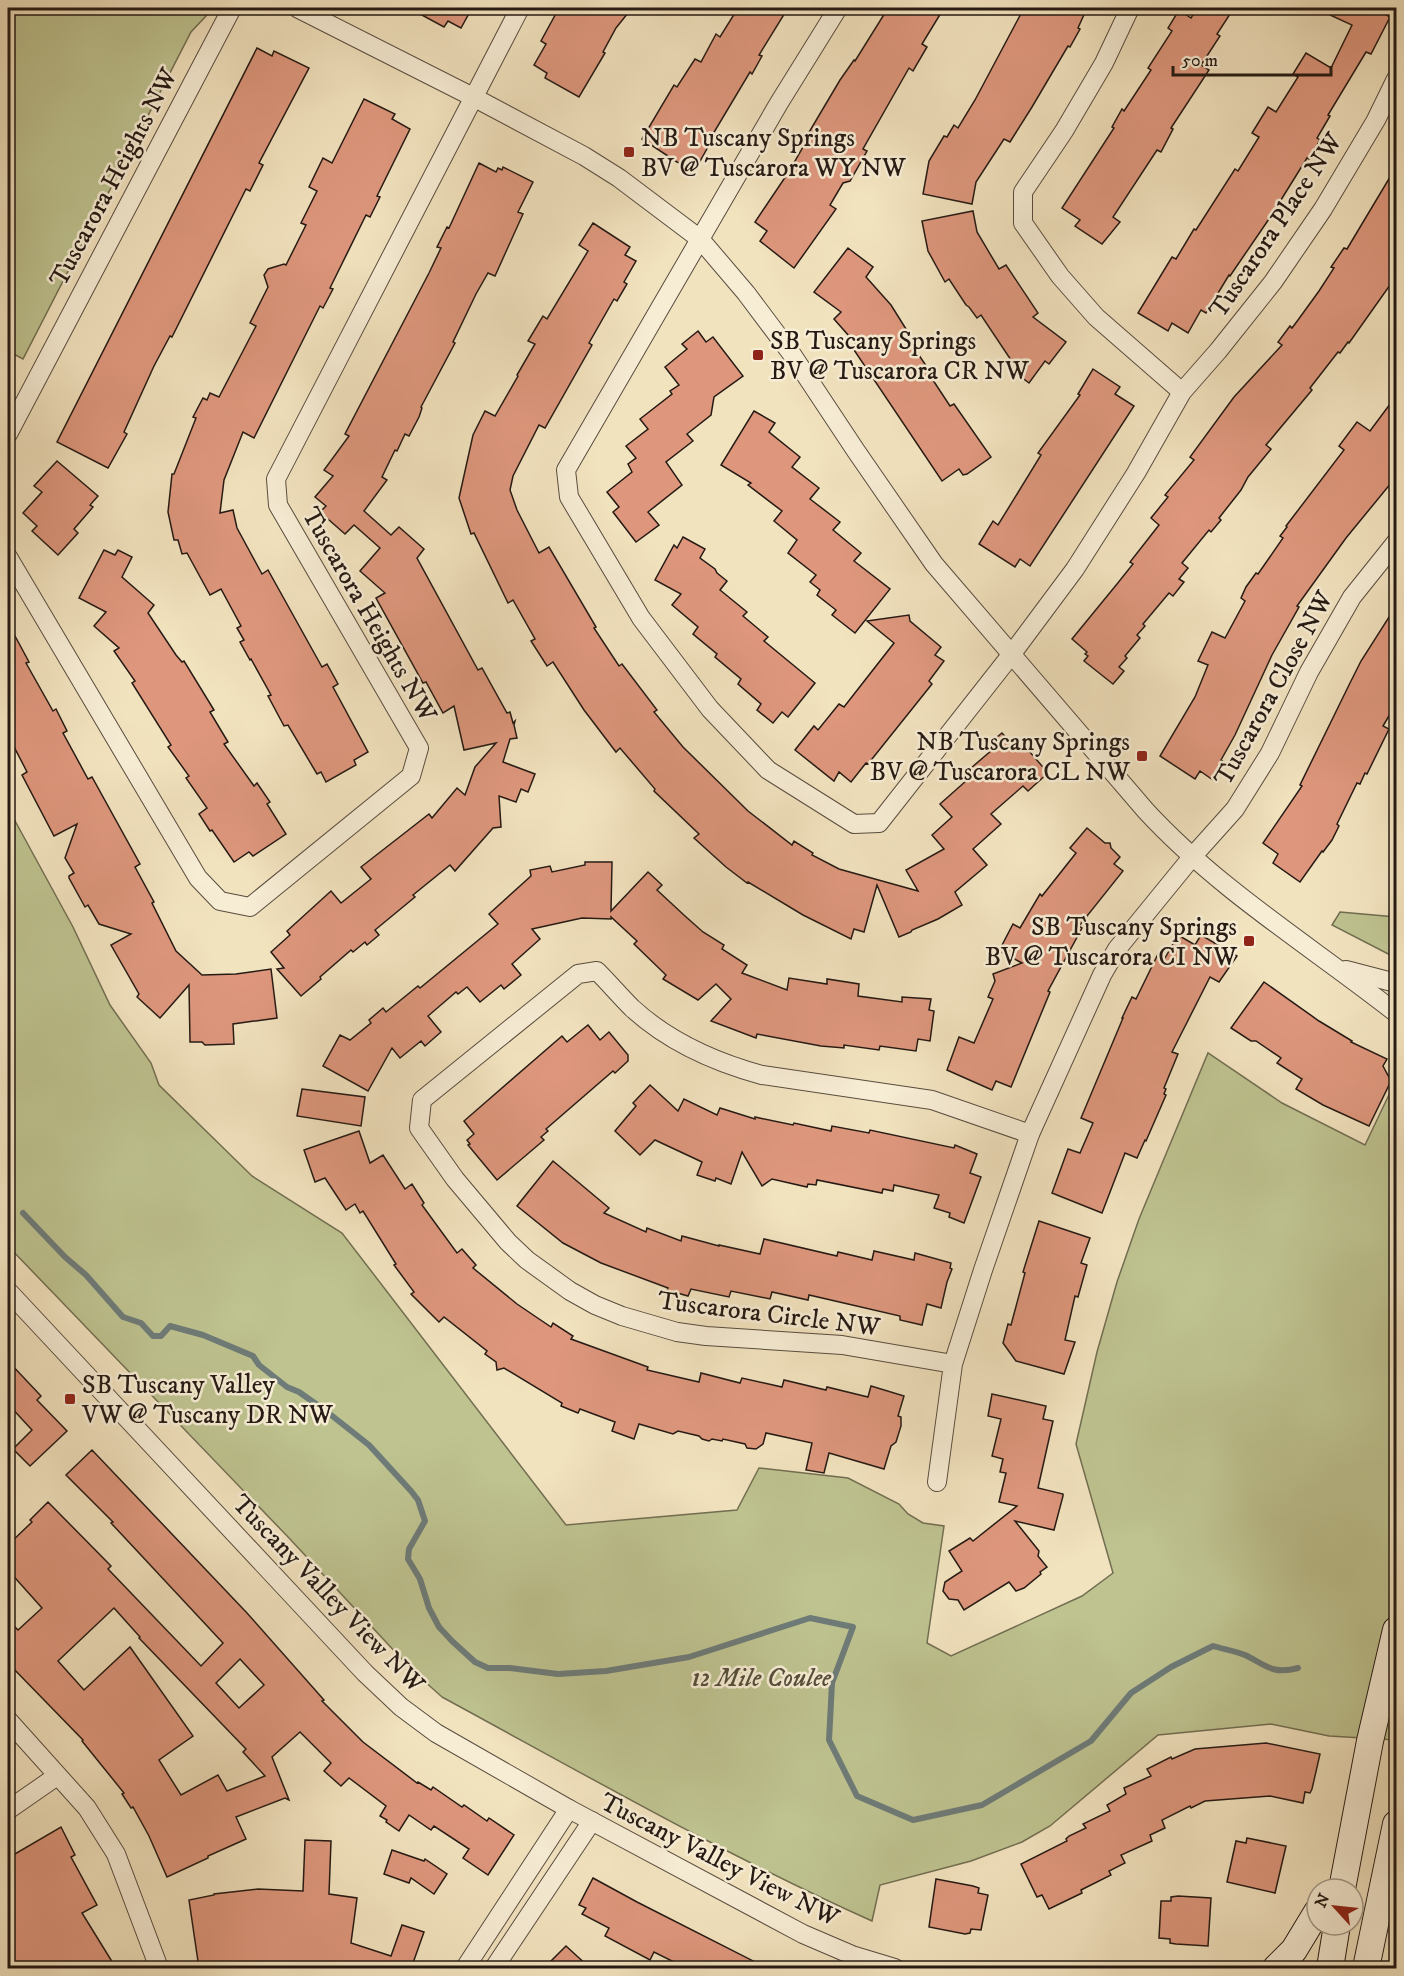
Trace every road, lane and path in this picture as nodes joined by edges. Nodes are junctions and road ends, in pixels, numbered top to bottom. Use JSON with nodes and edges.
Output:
{"nodes":[{"id":1,"x":232,"y":8,"type":"edge"},
{"id":2,"x":297,"y":8,"type":"edge"},
{"id":3,"x":520,"y":8,"type":"edge"},
{"id":4,"x":838,"y":8,"type":"edge"},
{"id":5,"x":1130,"y":8,"type":"edge"},
{"id":6,"x":1396,"y":79,"type":"edge"},
{"id":7,"x":473,"y":97,"type":"junction"},
{"id":8,"x":700,"y":239,"type":"junction"},
{"id":9,"x":1182,"y":392,"type":"junction"},
{"id":10,"x":8,"y":434,"type":"edge"},
{"id":11,"x":1396,"y":542,"type":"edge"},
{"id":12,"x":8,"y":557,"type":"edge"},
{"id":13,"x":1011,"y":655,"type":"junction"},
{"id":14,"x":1192,"y":857,"type":"junction"},
{"id":15,"x":1339,"y":968,"type":"junction"},
{"id":16,"x":1396,"y":983,"type":"edge"},
{"id":17,"x":1396,"y":1013,"type":"edge"},
{"id":18,"x":1030,"y":1134,"type":"junction"},
{"id":19,"x":8,"y":1294,"type":"edge"},
{"id":20,"x":953,"y":1364,"type":"junction"},
{"id":21,"x":937,"y":1482,"type":"dead end"},
{"id":22,"x":1396,"y":1630,"type":"edge"},
{"id":23,"x":8,"y":1720,"type":"edge"},
{"id":24,"x":57,"y":1776,"type":"junction"},
{"id":25,"x":569,"y":1809,"type":"junction"},
{"id":26,"x":8,"y":1810,"type":"edge"},
{"id":27,"x":592,"y":1821,"type":"junction"},
{"id":28,"x":1396,"y":1824,"type":"edge"},
{"id":29,"x":1342,"y":1877,"type":"edge"},
{"id":30,"x":1305,"y":1932,"type":"edge"},
{"id":31,"x":1335,"y":1937,"type":"edge"},
{"id":32,"x":159,"y":1968,"type":"edge"},
{"id":33,"x":465,"y":1968,"type":"edge"},
{"id":34,"x":494,"y":1968,"type":"edge"},
{"id":35,"x":895,"y":1968,"type":"edge"},
{"id":36,"x":1275,"y":1968,"type":"edge"},
{"id":37,"x":1330,"y":1968,"type":"edge"},
{"id":38,"x":1366,"y":1968,"type":"edge"}],
"edges":[{"from":1,"to":10,"type":"street","name":"Tuscarora Heights NW"},
{"from":2,"to":7,"type":"street"},
{"from":3,"to":7,"type":"street"},
{"from":4,"to":8,"type":"street","name":"Tuscarora Place NW"},
{"from":5,"to":9,"type":"street"},
{"from":6,"to":9,"type":"street","name":"Tuscarora Place NW"},
{"from":7,"to":8,"type":"street"},
{"from":7,"to":12,"type":"street","name":"Tuscarora Heights NW"},
{"from":8,"to":13,"type":"street"},
{"from":8,"to":13,"type":"street","name":"Tuscarora Place NW"},
{"from":9,"to":13,"type":"street","name":"Tuscarora Place NW"},
{"from":11,"to":14,"type":"street","name":"Tuscarora Close NW"},
{"from":13,"to":14,"type":"street"},
{"from":14,"to":15,"type":"street"},
{"from":14,"to":18,"type":"street"},
{"from":15,"to":16,"type":"street"},
{"from":15,"to":17,"type":"street"},
{"from":18,"to":20,"type":"street"},
{"from":18,"to":20,"type":"street","name":"Tuscarora Circle NW"},
{"from":19,"to":25,"type":"street","name":"Tuscany Valley View NW"},
{"from":20,"to":21,"type":"street"},
{"from":22,"to":29,"type":"street"},
{"from":23,"to":24,"type":"street"},
{"from":24,"to":26,"type":"street"},
{"from":24,"to":32,"type":"street"},
{"from":25,"to":27,"type":"street","name":"Tuscany Valley View NW"},
{"from":25,"to":33,"type":"street"},
{"from":27,"to":34,"type":"street"},
{"from":27,"to":35,"type":"street","name":"Tuscany Valley View NW"},
{"from":28,"to":38,"type":"street"},
{"from":30,"to":36,"type":"street"},
{"from":31,"to":37,"type":"street"}]}
